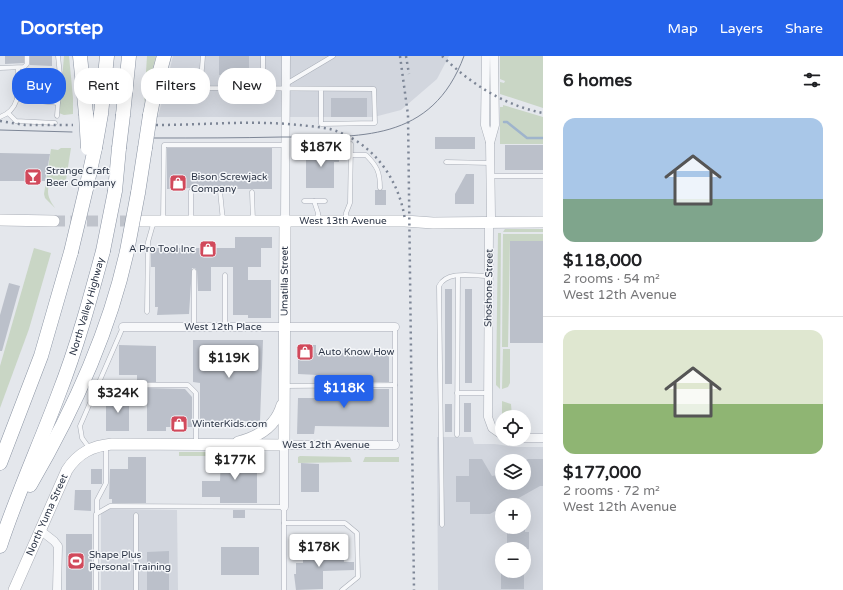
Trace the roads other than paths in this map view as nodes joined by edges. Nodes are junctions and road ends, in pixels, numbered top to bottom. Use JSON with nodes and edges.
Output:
{"nodes":[{"id":1,"x":27,"y":56,"type":"edge"},
{"id":2,"x":58,"y":56,"type":"edge"},
{"id":3,"x":79,"y":56,"type":"edge"},
{"id":4,"x":88,"y":56,"type":"edge"},
{"id":5,"x":107,"y":56,"type":"edge"},
{"id":6,"x":135,"y":56,"type":"edge"},
{"id":7,"x":164,"y":56,"type":"edge"},
{"id":8,"x":203,"y":56,"type":"edge"},
{"id":9,"x":263,"y":56,"type":"edge"},
{"id":10,"x":286,"y":56,"type":"edge"},
{"id":11,"x":333,"y":56,"type":"edge"},
{"id":12,"x":486,"y":56,"type":"edge"},
{"id":13,"x":494,"y":56,"type":"edge"},
{"id":14,"x":129,"y":63,"type":"edge"},
{"id":15,"x":0,"y":68,"type":"edge"},
{"id":16,"x":12,"y":68,"type":"edge"},
{"id":17,"x":18,"y":68,"type":"edge"},
{"id":18,"x":59,"y":68,"type":"edge"},
{"id":19,"x":263,"y":68,"type":"edge"},
{"id":20,"x":285,"y":87,"type":"junction"},
{"id":21,"x":218,"y":88,"type":"edge"},
{"id":22,"x":276,"y":88,"type":"edge"},
{"id":23,"x":321,"y":89,"type":"junction"},
{"id":24,"x":16,"y":104,"type":"edge"},
{"id":25,"x":58,"y":104,"type":"edge"},
{"id":26,"x":8,"y":113,"type":"junction"},
{"id":27,"x":92,"y":114,"type":"junction"},
{"id":28,"x":57,"y":116,"type":"dead end"},
{"id":29,"x":0,"y":117,"type":"edge"},
{"id":30,"x":55,"y":123,"type":"dead end"},
{"id":31,"x":490,"y":143,"type":"junction"},
{"id":32,"x":351,"y":144,"type":"dead end"},
{"id":33,"x":285,"y":146,"type":"junction"},
{"id":34,"x":351,"y":155,"type":"junction"},
{"id":35,"x":446,"y":162,"type":"dead end"},
{"id":36,"x":490,"y":163,"type":"junction"},
{"id":37,"x":490,"y":176,"type":"junction"},
{"id":38,"x":543,"y":176,"type":"edge"},
{"id":39,"x":380,"y":188,"type":"dead end"},
{"id":40,"x":191,"y":191,"type":"dead end"},
{"id":41,"x":220,"y":192,"type":"dead end"},
{"id":42,"x":252,"y":192,"type":"dead end"},
{"id":43,"x":304,"y":201,"type":"dead end"},
{"id":44,"x":314,"y":201,"type":"junction"},
{"id":45,"x":325,"y":201,"type":"dead end"},
{"id":46,"x":0,"y":220,"type":"edge"},
{"id":47,"x":54,"y":221,"type":"tunnel mouth"},
{"id":48,"x":142,"y":221,"type":"tunnel mouth"},
{"id":49,"x":159,"y":221,"type":"junction"},
{"id":50,"x":191,"y":221,"type":"junction"},
{"id":51,"x":223,"y":221,"type":"junction"},
{"id":52,"x":252,"y":221,"type":"junction"},
{"id":53,"x":285,"y":221,"type":"junction"},
{"id":54,"x":318,"y":221,"type":"junction"},
{"id":55,"x":346,"y":221,"type":"junction"},
{"id":56,"x":543,"y":222,"type":"edge"},
{"id":57,"x":490,"y":223,"type":"junction"},
{"id":58,"x":194,"y":271,"type":"dead end"},
{"id":59,"x":225,"y":274,"type":"dead end"},
{"id":60,"x":458,"y":276,"type":"junction"},
{"id":61,"x":489,"y":276,"type":"junction"},
{"id":62,"x":147,"y":312,"type":"dead end"},
{"id":63,"x":123,"y":327,"type":"joint"},
{"id":64,"x":194,"y":327,"type":"junction"},
{"id":65,"x":225,"y":327,"type":"junction"},
{"id":66,"x":284,"y":327,"type":"junction"},
{"id":67,"x":395,"y":327,"type":"joint"},
{"id":68,"x":98,"y":385,"type":"junction"},
{"id":69,"x":395,"y":385,"type":"junction"},
{"id":70,"x":284,"y":390,"type":"junction"},
{"id":71,"x":457,"y":392,"type":"junction"},
{"id":72,"x":488,"y":393,"type":"junction"},
{"id":73,"x":495,"y":429,"type":"edge"},
{"id":74,"x":457,"y":436,"type":"dead end"},
{"id":75,"x":531,"y":438,"type":"edge"},
{"id":76,"x":543,"y":438,"type":"edge"},
{"id":77,"x":106,"y":445,"type":"junction"},
{"id":78,"x":196,"y":445,"type":"junction"},
{"id":79,"x":222,"y":445,"type":"junction"},
{"id":80,"x":284,"y":445,"type":"junction"},
{"id":81,"x":395,"y":445,"type":"joint"},
{"id":82,"x":90,"y":449,"type":"junction"},
{"id":83,"x":0,"y":464,"type":"edge"},
{"id":84,"x":284,"y":507,"type":"junction"},
{"id":85,"x":97,"y":513,"type":"junction"},
{"id":86,"x":136,"y":515,"type":"dead end"},
{"id":87,"x":8,"y":522,"type":"junction"},
{"id":88,"x":284,"y":523,"type":"junction"},
{"id":89,"x":442,"y":525,"type":"dead end"},
{"id":90,"x":40,"y":530,"type":"junction"},
{"id":91,"x":0,"y":546,"type":"edge"},
{"id":92,"x":14,"y":590,"type":"edge"},
{"id":93,"x":57,"y":590,"type":"edge"},
{"id":94,"x":96,"y":590,"type":"edge"},
{"id":95,"x":136,"y":590,"type":"edge"},
{"id":96,"x":284,"y":590,"type":"edge"},
{"id":97,"x":342,"y":590,"type":"edge"}],
"edges":[{"from":1,"to":17,"type":"lane"},
{"from":2,"to":18,"type":"lane"},
{"from":3,"to":27,"type":"highway"},
{"from":4,"to":27,"type":"highway"},
{"from":5,"to":27,"type":"highway"},
{"from":6,"to":14,"type":"highway"},
{"from":7,"to":87,"type":"highway","bridge":true},
{"from":8,"to":21,"type":"lane"},
{"from":9,"to":19,"type":"lane"},
{"from":10,"to":20,"type":"street","name":"Umatilla Street"},
{"from":11,"to":20,"type":"lane"},
{"from":12,"to":31,"type":"street","name":"Shoshone Street"},
{"from":13,"to":31,"type":"street","name":"Shoshone Street"},
{"from":14,"to":87,"type":"highway","name":"North Valley Highway","bridge":true},
{"from":15,"to":16,"type":"lane"},
{"from":20,"to":22,"type":"lane"},
{"from":20,"to":23,"type":"lane"},
{"from":20,"to":33,"type":"street","name":"Umatilla Street"},
{"from":23,"to":23,"type":"lane"},
{"from":24,"to":26,"type":"lane"},
{"from":25,"to":28,"type":"lane"},
{"from":26,"to":29,"type":"lane"},
{"from":26,"to":30,"type":"lane"},
{"from":27,"to":83,"type":"highway","bridge":true},
{"from":31,"to":36,"type":"street","name":"Shoshone Street"},
{"from":32,"to":34,"type":"lane"},
{"from":33,"to":49,"type":"lane"},
{"from":33,"to":53,"type":"street","name":"Umatilla Street"},
{"from":34,"to":39,"type":"lane"},
{"from":34,"to":55,"type":"lane"},
{"from":35,"to":36,"type":"lane"},
{"from":36,"to":37,"type":"street","name":"Shoshone Street"},
{"from":37,"to":38,"type":"lane"},
{"from":37,"to":57,"type":"street","name":"Shoshone Street"},
{"from":40,"to":50,"type":"lane"},
{"from":41,"to":51,"type":"lane"},
{"from":42,"to":52,"type":"lane"},
{"from":43,"to":44,"type":"lane"},
{"from":44,"to":45,"type":"lane"},
{"from":44,"to":54,"type":"lane"},
{"from":46,"to":47,"type":"street"},
{"from":48,"to":49,"type":"street","name":"West 13th Avenue"},
{"from":49,"to":50,"type":"street","name":"West 13th Avenue"},
{"from":49,"to":62,"type":"lane"},
{"from":50,"to":51,"type":"street","name":"West 13th Avenue"},
{"from":51,"to":52,"type":"street","name":"West 13th Avenue"},
{"from":52,"to":53,"type":"street","name":"West 13th Avenue"},
{"from":53,"to":54,"type":"street","name":"West 13th Avenue"},
{"from":53,"to":66,"type":"street","name":"Umatilla Street"},
{"from":54,"to":55,"type":"street","name":"West 13th Avenue"},
{"from":55,"to":57,"type":"street","name":"West 13th Avenue"},
{"from":56,"to":57,"type":"street","name":"West 13th Avenue"},
{"from":57,"to":61,"type":"street","name":"Shoshone Street"},
{"from":58,"to":64,"type":"lane"},
{"from":59,"to":65,"type":"lane"},
{"from":60,"to":61,"type":"lane"},
{"from":60,"to":71,"type":"lane"},
{"from":60,"to":89,"type":"lane"},
{"from":61,"to":72,"type":"street","name":"Shoshone Street"},
{"from":63,"to":64,"type":"street","name":"West 12th Place"},
{"from":63,"to":68,"type":"lane"},
{"from":64,"to":65,"type":"street","name":"West 12th Place"},
{"from":65,"to":66,"type":"street","name":"West 12th Place"},
{"from":66,"to":67,"type":"street","name":"West 12th Place"},
{"from":66,"to":70,"type":"street","name":"Umatilla Street"},
{"from":67,"to":69,"type":"lane"},
{"from":68,"to":78,"type":"lane"},
{"from":68,"to":82,"type":"lane"},
{"from":69,"to":70,"type":"lane"},
{"from":69,"to":81,"type":"lane"},
{"from":70,"to":79,"type":"street"},
{"from":70,"to":80,"type":"street","name":"Umatilla Street"},
{"from":71,"to":72,"type":"lane"},
{"from":71,"to":74,"type":"lane"},
{"from":72,"to":73,"type":"street","name":"Shoshone Street"},
{"from":75,"to":76,"type":"street"},
{"from":77,"to":78,"type":"street","name":"West 12th Avenue"},
{"from":77,"to":82,"type":"street","name":"West 12th Avenue"},
{"from":77,"to":85,"type":"lane"},
{"from":78,"to":79,"type":"street","name":"West 12th Avenue"},
{"from":79,"to":80,"type":"street","name":"West 12th Avenue"},
{"from":80,"to":81,"type":"street","name":"West 12th Avenue"},
{"from":80,"to":84,"type":"street","name":"Umatilla Street"},
{"from":82,"to":90,"type":"street","name":"North Yuma Street"},
{"from":84,"to":85,"type":"lane"},
{"from":84,"to":88,"type":"lane"},
{"from":85,"to":94,"type":"lane"},
{"from":86,"to":95,"type":"lane"},
{"from":87,"to":91,"type":"highway","name":"North Valley Highway"},
{"from":88,"to":96,"type":"lane"},
{"from":88,"to":97,"type":"lane"},
{"from":90,"to":92,"type":"street","name":"North Yuma Street"},
{"from":90,"to":93,"type":"street"}]}
